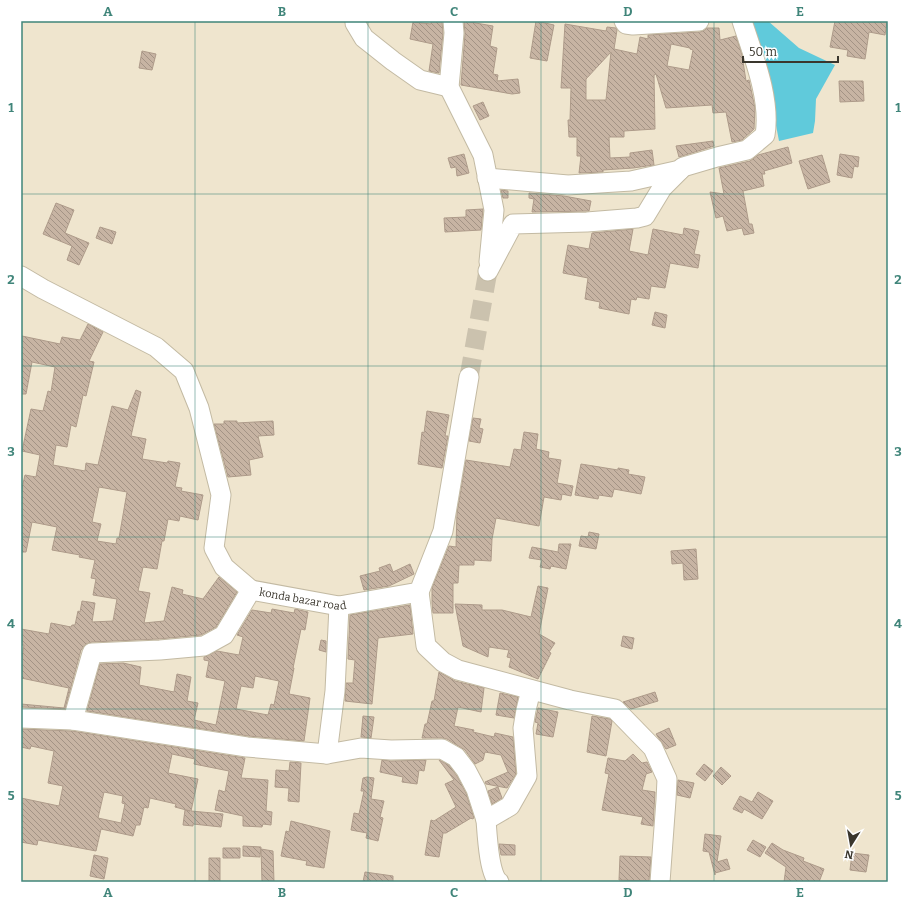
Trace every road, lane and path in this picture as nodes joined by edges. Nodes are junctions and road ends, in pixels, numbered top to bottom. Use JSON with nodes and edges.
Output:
{"nodes":[{"id":1,"x":355,"y":21,"type":"edge"},
{"id":2,"x":453,"y":21,"type":"edge"},
{"id":3,"x":624,"y":21,"type":"edge"},
{"id":4,"x":699,"y":21,"type":"edge"},
{"id":5,"x":742,"y":21,"type":"edge"},
{"id":6,"x":449,"y":87,"type":"junction"},
{"id":7,"x":680,"y":170,"type":"junction"},
{"id":8,"x":487,"y":178,"type":"junction"},
{"id":9,"x":21,"y":276,"type":"edge"},
{"id":10,"x":469,"y":378,"type":"tunnel mouth"},
{"id":11,"x":250,"y":590,"type":"junction"},
{"id":12,"x":419,"y":592,"type":"junction"},
{"id":13,"x":339,"y":606,"type":"junction"},
{"id":14,"x":531,"y":690,"type":"junction"},
{"id":15,"x":21,"y":718,"type":"edge"},
{"id":16,"x":73,"y":720,"type":"junction"},
{"id":17,"x":327,"y":754,"type":"junction"},
{"id":18,"x":486,"y":820,"type":"junction"},
{"id":19,"x":499,"y":882,"type":"edge"},
{"id":20,"x":660,"y":882,"type":"edge"}],
"edges":[{"from":1,"to":6,"type":"street"},
{"from":2,"to":6,"type":"street"},
{"from":3,"to":4,"type":"street"},
{"from":5,"to":7,"type":"street"},
{"from":6,"to":8,"type":"street"},
{"from":7,"to":8,"type":"street"},
{"from":7,"to":8,"type":"street"},
{"from":9,"to":11,"type":"street"},
{"from":10,"to":12,"type":"street"},
{"from":11,"to":13,"type":"street","name":"konda bazar road"},
{"from":11,"to":16,"type":"street","name":"konda bazar road"},
{"from":12,"to":13,"type":"street","name":"konda bazar road"},
{"from":12,"to":14,"type":"street"},
{"from":13,"to":17,"type":"street"},
{"from":14,"to":18,"type":"street"},
{"from":14,"to":20,"type":"street"},
{"from":15,"to":16,"type":"street"},
{"from":16,"to":17,"type":"street"},
{"from":17,"to":18,"type":"street"},
{"from":18,"to":19,"type":"street"}]}
